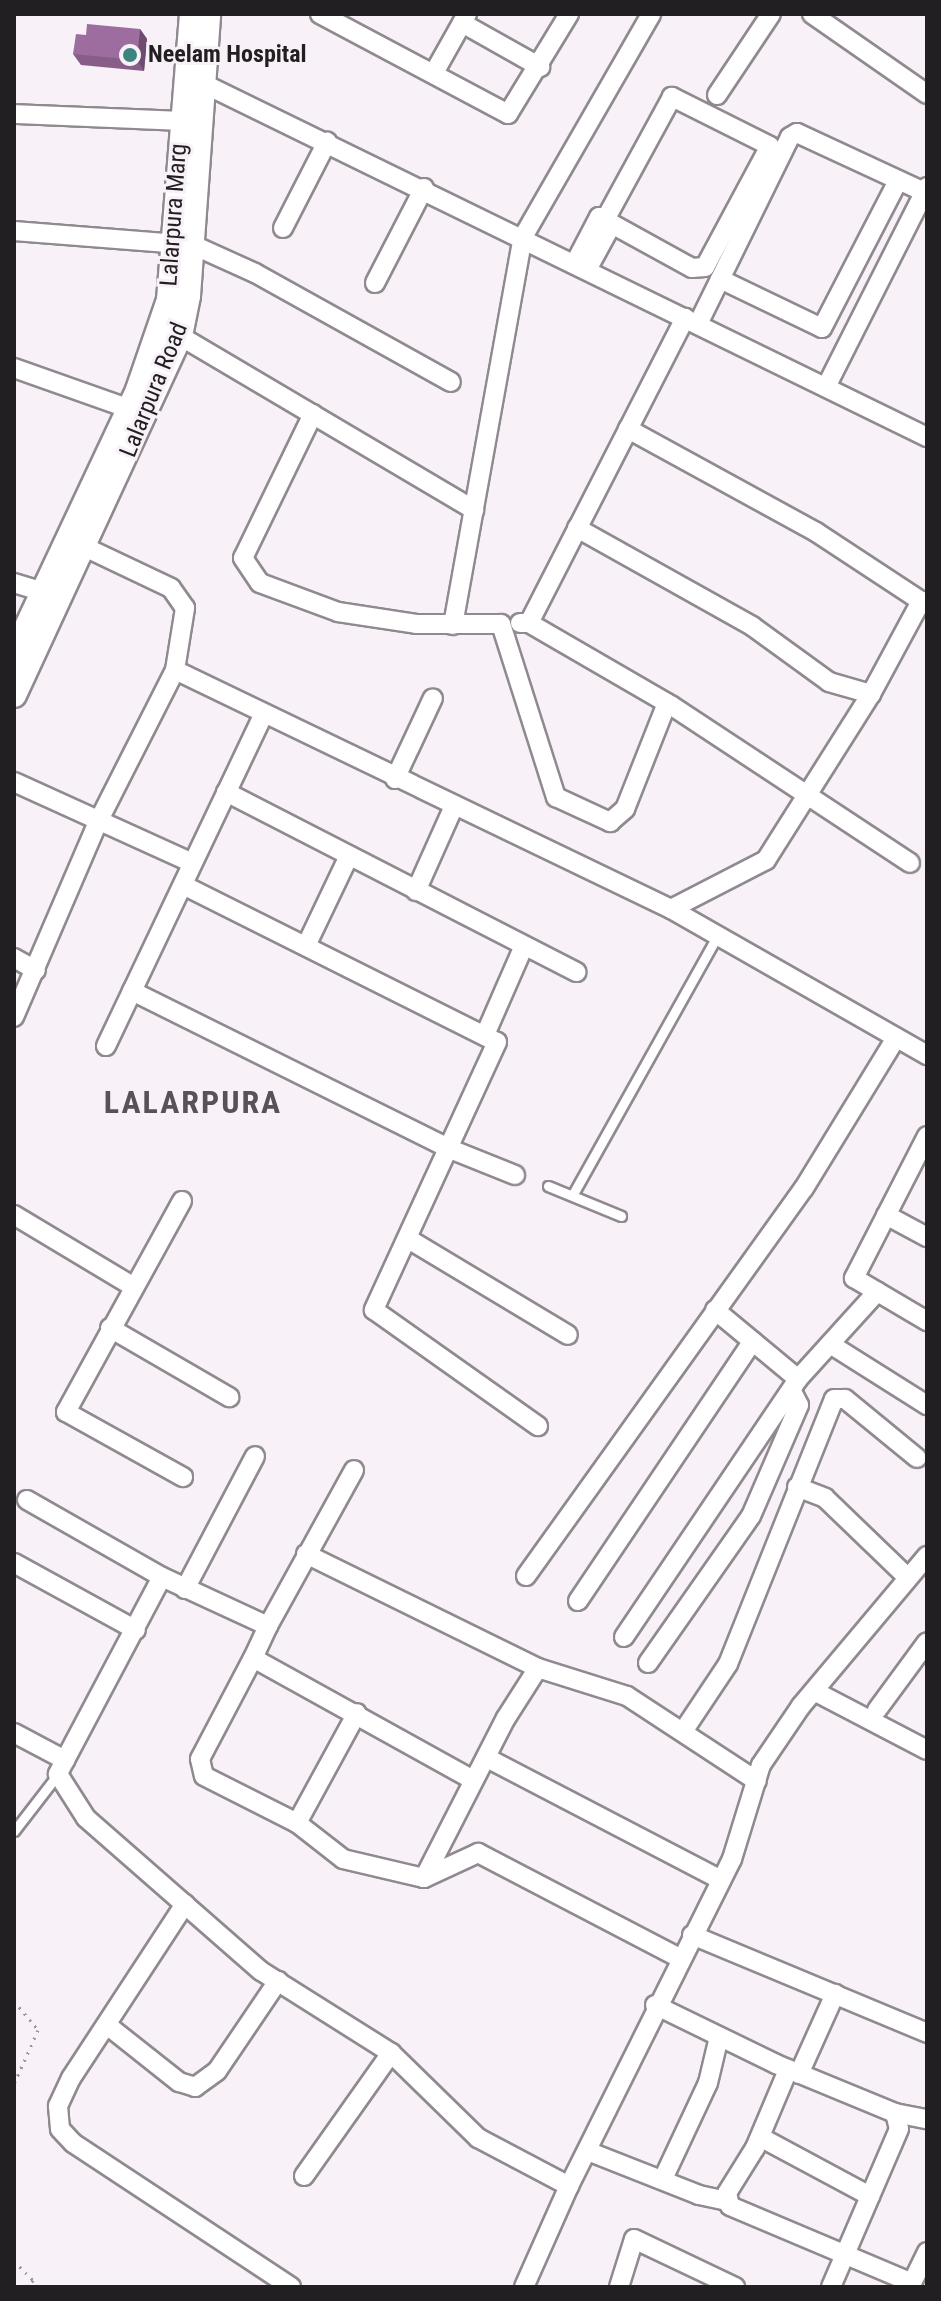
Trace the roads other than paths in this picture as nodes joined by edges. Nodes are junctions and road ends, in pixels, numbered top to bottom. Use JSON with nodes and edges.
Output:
{"nodes":[{"id":1,"x":192,"y":14,"type":"edge"},
{"id":2,"x":208,"y":14,"type":"edge"},
{"id":3,"x":320,"y":14,"type":"edge"},
{"id":4,"x":569,"y":14,"type":"edge"},
{"id":5,"x":651,"y":14,"type":"edge"},
{"id":6,"x":771,"y":14,"type":"edge"},
{"id":7,"x":812,"y":14,"type":"edge"},
{"id":8,"x":464,"y":19,"type":"edge"},
{"id":9,"x":540,"y":67,"type":"junction"},
{"id":10,"x":435,"y":71,"type":"junction"},
{"id":11,"x":193,"y":78,"type":"junction"},
{"id":12,"x":927,"y":94,"type":"edge"},
{"id":13,"x":717,"y":95,"type":"dead end"},
{"id":14,"x":14,"y":114,"type":"edge"},
{"id":15,"x":180,"y":121,"type":"junction"},
{"id":16,"x":327,"y":142,"type":"junction"},
{"id":17,"x":898,"y":181,"type":"junction"},
{"id":18,"x":424,"y":188,"type":"junction"},
{"id":19,"x":926,"y":190,"type":"edge"},
{"id":20,"x":605,"y":220,"type":"junction"},
{"id":21,"x":283,"y":228,"type":"dead end"},
{"id":22,"x":14,"y":231,"type":"edge"},
{"id":23,"x":523,"y":237,"type":"junction"},
{"id":24,"x":184,"y":243,"type":"junction"},
{"id":25,"x":582,"y":266,"type":"junction"},
{"id":26,"x":720,"y":279,"type":"junction"},
{"id":27,"x":375,"y":283,"type":"dead end"},
{"id":28,"x":691,"y":321,"type":"junction"},
{"id":29,"x":180,"y":336,"type":"junction"},
{"id":30,"x":14,"y":368,"type":"edge"},
{"id":31,"x":451,"y":382,"type":"dead end"},
{"id":32,"x":826,"y":387,"type":"junction"},
{"id":33,"x":130,"y":409,"type":"junction"},
{"id":34,"x":313,"y":414,"type":"junction"},
{"id":35,"x":628,"y":429,"type":"junction"},
{"id":36,"x":927,"y":437,"type":"edge"},
{"id":37,"x":474,"y":510,"type":"junction"},
{"id":38,"x":577,"y":528,"type":"junction"},
{"id":39,"x":77,"y":544,"type":"junction"},
{"id":40,"x":14,"y":583,"type":"edge"},
{"id":41,"x":43,"y":592,"type":"junction"},
{"id":42,"x":924,"y":602,"type":"edge"},
{"id":43,"x":529,"y":623,"type":"junction"},
{"id":44,"x":501,"y":624,"type":"junction"},
{"id":45,"x":453,"y":625,"type":"junction"},
{"id":46,"x":14,"y":654,"type":"edge"},
{"id":47,"x":175,"y":670,"type":"junction"},
{"id":48,"x":871,"y":694,"type":"junction"},
{"id":49,"x":14,"y":695,"type":"edge"},
{"id":50,"x":433,"y":698,"type":"dead end"},
{"id":51,"x":667,"y":703,"type":"junction"},
{"id":52,"x":263,"y":716,"type":"junction"},
{"id":53,"x":395,"y":779,"type":"junction"},
{"id":54,"x":14,"y":782,"type":"edge"},
{"id":55,"x":226,"y":792,"type":"junction"},
{"id":56,"x":808,"y":797,"type":"junction"},
{"id":57,"x":454,"y":806,"type":"junction"},
{"id":58,"x":98,"y":822,"type":"junction"},
{"id":59,"x":349,"y":856,"type":"junction"},
{"id":60,"x":190,"y":862,"type":"junction"},
{"id":61,"x":910,"y":863,"type":"dead end"},
{"id":62,"x":183,"y":885,"type":"junction"},
{"id":63,"x":416,"y":891,"type":"junction"},
{"id":64,"x":671,"y":909,"type":"junction"},
{"id":65,"x":717,"y":936,"type":"junction"},
{"id":66,"x":306,"y":946,"type":"junction"},
{"id":67,"x":523,"y":948,"type":"junction"},
{"id":68,"x":14,"y":958,"type":"edge"},
{"id":69,"x":36,"y":970,"type":"junction"},
{"id":70,"x":576,"y":972,"type":"dead end"},
{"id":71,"x":132,"y":991,"type":"junction"},
{"id":72,"x":14,"y":1017,"type":"edge"},
{"id":73,"x":485,"y":1035,"type":"junction"},
{"id":74,"x":896,"y":1038,"type":"junction"},
{"id":75,"x":106,"y":1046,"type":"dead end"},
{"id":76,"x":927,"y":1055,"type":"edge"},
{"id":77,"x":925,"y":1146,"type":"edge"},
{"id":78,"x":450,"y":1149,"type":"junction"},
{"id":79,"x":515,"y":1175,"type":"dead end"},
{"id":80,"x":548,"y":1186,"type":"dead end"},
{"id":81,"x":573,"y":1194,"type":"junction"},
{"id":82,"x":182,"y":1201,"type":"dead end"},
{"id":83,"x":14,"y":1215,"type":"edge"},
{"id":84,"x":886,"y":1215,"type":"junction"},
{"id":85,"x":621,"y":1216,"type":"dead end"},
{"id":86,"x":927,"y":1237,"type":"edge"},
{"id":87,"x":410,"y":1240,"type":"junction"},
{"id":88,"x":132,"y":1286,"type":"junction"},
{"id":89,"x":877,"y":1292,"type":"junction"},
{"id":90,"x":715,"y":1310,"type":"junction"},
{"id":91,"x":927,"y":1321,"type":"edge"},
{"id":92,"x":110,"y":1328,"type":"junction"},
{"id":93,"x":568,"y":1335,"type":"dead end"},
{"id":94,"x":753,"y":1341,"type":"junction"},
{"id":95,"x":830,"y":1344,"type":"junction"},
{"id":96,"x":795,"y":1385,"type":"junction"},
{"id":97,"x":229,"y":1397,"type":"dead end"},
{"id":98,"x":927,"y":1405,"type":"edge"},
{"id":99,"x":538,"y":1426,"type":"dead end"},
{"id":100,"x":255,"y":1456,"type":"dead end"},
{"id":101,"x":917,"y":1458,"type":"dead end"},
{"id":102,"x":354,"y":1470,"type":"dead end"},
{"id":103,"x":183,"y":1477,"type":"dead end"},
{"id":104,"x":797,"y":1487,"type":"junction"},
{"id":105,"x":27,"y":1500,"type":"dead end"},
{"id":106,"x":306,"y":1554,"type":"junction"},
{"id":107,"x":927,"y":1556,"type":"edge"},
{"id":108,"x":14,"y":1563,"type":"edge"},
{"id":109,"x":526,"y":1576,"type":"dead end"},
{"id":110,"x":162,"y":1577,"type":"junction"},
{"id":111,"x":908,"y":1578,"type":"junction"},
{"id":112,"x":185,"y":1589,"type":"junction"},
{"id":113,"x":578,"y":1601,"type":"dead end"},
{"id":114,"x":268,"y":1626,"type":"junction"},
{"id":115,"x":136,"y":1630,"type":"junction"},
{"id":116,"x":624,"y":1637,"type":"dead end"},
{"id":117,"x":927,"y":1642,"type":"edge"},
{"id":118,"x":253,"y":1658,"type":"junction"},
{"id":119,"x":648,"y":1663,"type":"dead end"},
{"id":120,"x":538,"y":1668,"type":"junction"},
{"id":121,"x":814,"y":1691,"type":"junction"},
{"id":122,"x":877,"y":1710,"type":"dead end"},
{"id":123,"x":357,"y":1713,"type":"junction"},
{"id":124,"x":684,"y":1730,"type":"junction"},
{"id":125,"x":14,"y":1733,"type":"edge"},
{"id":126,"x":927,"y":1750,"type":"edge"},
{"id":127,"x":487,"y":1758,"type":"junction"},
{"id":128,"x":61,"y":1767,"type":"junction"},
{"id":129,"x":473,"y":1780,"type":"junction"},
{"id":130,"x":757,"y":1781,"type":"junction"},
{"id":131,"x":297,"y":1823,"type":"junction"},
{"id":132,"x":14,"y":1831,"type":"edge"},
{"id":133,"x":424,"y":1878,"type":"junction"},
{"id":134,"x":721,"y":1880,"type":"junction"},
{"id":135,"x":185,"y":1904,"type":"junction"},
{"id":136,"x":692,"y":1935,"type":"junction"},
{"id":137,"x":680,"y":1958,"type":"junction"},
{"id":138,"x":278,"y":1981,"type":"junction"},
{"id":139,"x":835,"y":1994,"type":"junction"},
{"id":140,"x":655,"y":2005,"type":"junction"},
{"id":141,"x":107,"y":2025,"type":"junction"},
{"id":142,"x":927,"y":2033,"type":"edge"},
{"id":143,"x":719,"y":2037,"type":"junction"},
{"id":144,"x":391,"y":2053,"type":"junction"},
{"id":145,"x":794,"y":2072,"type":"junction"},
{"id":146,"x":895,"y":2113,"type":"junction"},
{"id":147,"x":927,"y":2119,"type":"edge"},
{"id":148,"x":760,"y":2137,"type":"junction"},
{"id":149,"x":590,"y":2152,"type":"junction"},
{"id":150,"x":304,"y":2176,"type":"dead end"},
{"id":151,"x":663,"y":2179,"type":"junction"},
{"id":152,"x":569,"y":2186,"type":"junction"},
{"id":153,"x":870,"y":2196,"type":"junction"},
{"id":154,"x":728,"y":2201,"type":"junction"},
{"id":155,"x":927,"y":2252,"type":"edge"},
{"id":156,"x":845,"y":2256,"type":"junction"},
{"id":157,"x":697,"y":2268,"type":"junction"},
{"id":158,"x":911,"y":2285,"type":"edge"},
{"id":159,"x":291,"y":2287,"type":"edge"},
{"id":160,"x":524,"y":2287,"type":"edge"},
{"id":161,"x":619,"y":2287,"type":"edge"},
{"id":162,"x":690,"y":2287,"type":"edge"},
{"id":163,"x":735,"y":2287,"type":"edge"},
{"id":164,"x":831,"y":2287,"type":"edge"}],
"edges":[{"from":1,"to":11,"type":"street","name":"Lalarpura Marg"},
{"from":2,"to":11,"type":"street","name":"Lalarpura Road"},
{"from":3,"to":10,"type":"street"},
{"from":4,"to":9,"type":"street"},
{"from":5,"to":23,"type":"street"},
{"from":6,"to":13,"type":"street"},
{"from":7,"to":12,"type":"street"},
{"from":8,"to":9,"type":"street"},
{"from":8,"to":10,"type":"street"},
{"from":9,"to":10,"type":"street"},
{"from":11,"to":15,"type":"street","name":"Lalarpura Marg"},
{"from":11,"to":16,"type":"street"},
{"from":11,"to":24,"type":"street","name":"Lalarpura Road"},
{"from":14,"to":15,"type":"street"},
{"from":15,"to":24,"type":"street","name":"Lalarpura Marg"},
{"from":16,"to":18,"type":"street"},
{"from":16,"to":21,"type":"street"},
{"from":17,"to":19,"type":"street"},
{"from":17,"to":26,"type":"street"},
{"from":17,"to":26,"type":"street"},
{"from":18,"to":23,"type":"street"},
{"from":18,"to":27,"type":"street"},
{"from":19,"to":32,"type":"street"},
{"from":20,"to":20,"type":"street"},
{"from":20,"to":25,"type":"street"},
{"from":22,"to":24,"type":"street"},
{"from":23,"to":25,"type":"street"},
{"from":23,"to":37,"type":"street"},
{"from":24,"to":29,"type":"street","name":"Lalarpura Road"},
{"from":24,"to":31,"type":"street"},
{"from":24,"to":33,"type":"street","name":"Lalarpura Marg"},
{"from":25,"to":28,"type":"street"},
{"from":26,"to":28,"type":"street"},
{"from":28,"to":32,"type":"street"},
{"from":28,"to":35,"type":"street"},
{"from":29,"to":34,"type":"street"},
{"from":29,"to":39,"type":"street","name":"Lalarpura Road"},
{"from":30,"to":33,"type":"street"},
{"from":32,"to":36,"type":"street"},
{"from":33,"to":39,"type":"street","name":"Lalarpura Marg"},
{"from":34,"to":37,"type":"street"},
{"from":34,"to":45,"type":"street"},
{"from":35,"to":38,"type":"street"},
{"from":35,"to":42,"type":"street"},
{"from":37,"to":45,"type":"street"},
{"from":38,"to":43,"type":"street"},
{"from":38,"to":48,"type":"street"},
{"from":39,"to":41,"type":"street"},
{"from":39,"to":47,"type":"street"},
{"from":39,"to":49,"type":"street","name":"Lalarpura Road"},
{"from":40,"to":41,"type":"street"},
{"from":41,"to":46,"type":"street"},
{"from":42,"to":48,"type":"street"},
{"from":43,"to":44,"type":"street"},
{"from":43,"to":51,"type":"street"},
{"from":44,"to":45,"type":"street"},
{"from":44,"to":51,"type":"street"},
{"from":47,"to":52,"type":"street"},
{"from":47,"to":58,"type":"street"},
{"from":48,"to":56,"type":"street"},
{"from":50,"to":53,"type":"street"},
{"from":51,"to":56,"type":"street"},
{"from":52,"to":53,"type":"street"},
{"from":52,"to":55,"type":"street"},
{"from":53,"to":57,"type":"street"},
{"from":54,"to":58,"type":"street"},
{"from":55,"to":59,"type":"street"},
{"from":55,"to":60,"type":"street"},
{"from":56,"to":61,"type":"street"},
{"from":56,"to":64,"type":"street"},
{"from":57,"to":63,"type":"street"},
{"from":57,"to":64,"type":"street"},
{"from":58,"to":60,"type":"street"},
{"from":58,"to":69,"type":"street"},
{"from":59,"to":63,"type":"street"},
{"from":59,"to":66,"type":"street"},
{"from":60,"to":62,"type":"street"},
{"from":62,"to":66,"type":"street"},
{"from":62,"to":71,"type":"street"},
{"from":63,"to":67,"type":"street"},
{"from":64,"to":65,"type":"street"},
{"from":65,"to":74,"type":"street"},
{"from":65,"to":81,"type":"lane"},
{"from":66,"to":73,"type":"street"},
{"from":67,"to":70,"type":"street"},
{"from":67,"to":73,"type":"street"},
{"from":68,"to":69,"type":"street"},
{"from":69,"to":72,"type":"street"},
{"from":71,"to":75,"type":"street"},
{"from":71,"to":78,"type":"street"},
{"from":73,"to":78,"type":"street"},
{"from":74,"to":76,"type":"street"},
{"from":74,"to":90,"type":"street"},
{"from":77,"to":84,"type":"street"},
{"from":78,"to":79,"type":"street"},
{"from":78,"to":87,"type":"street"},
{"from":80,"to":81,"type":"lane"},
{"from":81,"to":85,"type":"lane"},
{"from":82,"to":88,"type":"street"},
{"from":83,"to":88,"type":"street"},
{"from":84,"to":86,"type":"street"},
{"from":84,"to":89,"type":"street"},
{"from":87,"to":93,"type":"street"},
{"from":87,"to":99,"type":"street"},
{"from":88,"to":92,"type":"street"},
{"from":89,"to":91,"type":"street"},
{"from":89,"to":95,"type":"street"},
{"from":90,"to":94,"type":"street"},
{"from":90,"to":109,"type":"street"},
{"from":92,"to":97,"type":"street"},
{"from":92,"to":103,"type":"street"},
{"from":94,"to":96,"type":"street"},
{"from":94,"to":113,"type":"street"},
{"from":95,"to":96,"type":"street"},
{"from":95,"to":98,"type":"street"},
{"from":96,"to":116,"type":"street"},
{"from":96,"to":119,"type":"street"},
{"from":100,"to":112,"type":"street"},
{"from":101,"to":104,"type":"street"},
{"from":102,"to":106,"type":"street"},
{"from":104,"to":111,"type":"street"},
{"from":104,"to":124,"type":"street"},
{"from":105,"to":110,"type":"street"},
{"from":106,"to":114,"type":"street"},
{"from":106,"to":120,"type":"street"},
{"from":107,"to":111,"type":"street"},
{"from":108,"to":115,"type":"street"},
{"from":110,"to":112,"type":"street"},
{"from":110,"to":115,"type":"street"},
{"from":111,"to":121,"type":"street"},
{"from":112,"to":114,"type":"street"},
{"from":114,"to":118,"type":"street"},
{"from":115,"to":128,"type":"street"},
{"from":117,"to":122,"type":"street"},
{"from":118,"to":123,"type":"street"},
{"from":118,"to":131,"type":"street"},
{"from":120,"to":124,"type":"street"},
{"from":120,"to":127,"type":"street"},
{"from":121,"to":126,"type":"street"},
{"from":121,"to":130,"type":"street"},
{"from":123,"to":129,"type":"street"},
{"from":123,"to":131,"type":"street"},
{"from":124,"to":130,"type":"street"},
{"from":125,"to":128,"type":"street"},
{"from":127,"to":129,"type":"street"},
{"from":127,"to":134,"type":"street"},
{"from":128,"to":132,"type":"lane"},
{"from":128,"to":135,"type":"street"},
{"from":129,"to":133,"type":"street"},
{"from":130,"to":134,"type":"street"},
{"from":131,"to":133,"type":"street"},
{"from":133,"to":137,"type":"street"},
{"from":134,"to":136,"type":"street"},
{"from":135,"to":138,"type":"street"},
{"from":135,"to":141,"type":"street"},
{"from":136,"to":137,"type":"street"},
{"from":136,"to":139,"type":"street"},
{"from":137,"to":140,"type":"street"},
{"from":138,"to":141,"type":"street"},
{"from":138,"to":144,"type":"street"},
{"from":139,"to":142,"type":"street"},
{"from":139,"to":145,"type":"street"},
{"from":140,"to":143,"type":"street"},
{"from":140,"to":149,"type":"street"},
{"from":141,"to":159,"type":"street"},
{"from":143,"to":145,"type":"street"},
{"from":143,"to":151,"type":"street"},
{"from":144,"to":150,"type":"street"},
{"from":144,"to":152,"type":"street"},
{"from":145,"to":146,"type":"street"},
{"from":145,"to":148,"type":"street"},
{"from":146,"to":147,"type":"street"},
{"from":146,"to":153,"type":"street"},
{"from":148,"to":153,"type":"street"},
{"from":148,"to":154,"type":"street"},
{"from":149,"to":151,"type":"street"},
{"from":149,"to":152,"type":"street"},
{"from":151,"to":154,"type":"street"},
{"from":152,"to":160,"type":"street"},
{"from":153,"to":156,"type":"street"},
{"from":154,"to":156,"type":"street"},
{"from":155,"to":158,"type":"street"},
{"from":156,"to":158,"type":"street"},
{"from":156,"to":164,"type":"street"},
{"from":157,"to":161,"type":"street"},
{"from":157,"to":162,"type":"street"},
{"from":157,"to":163,"type":"street"}]}
